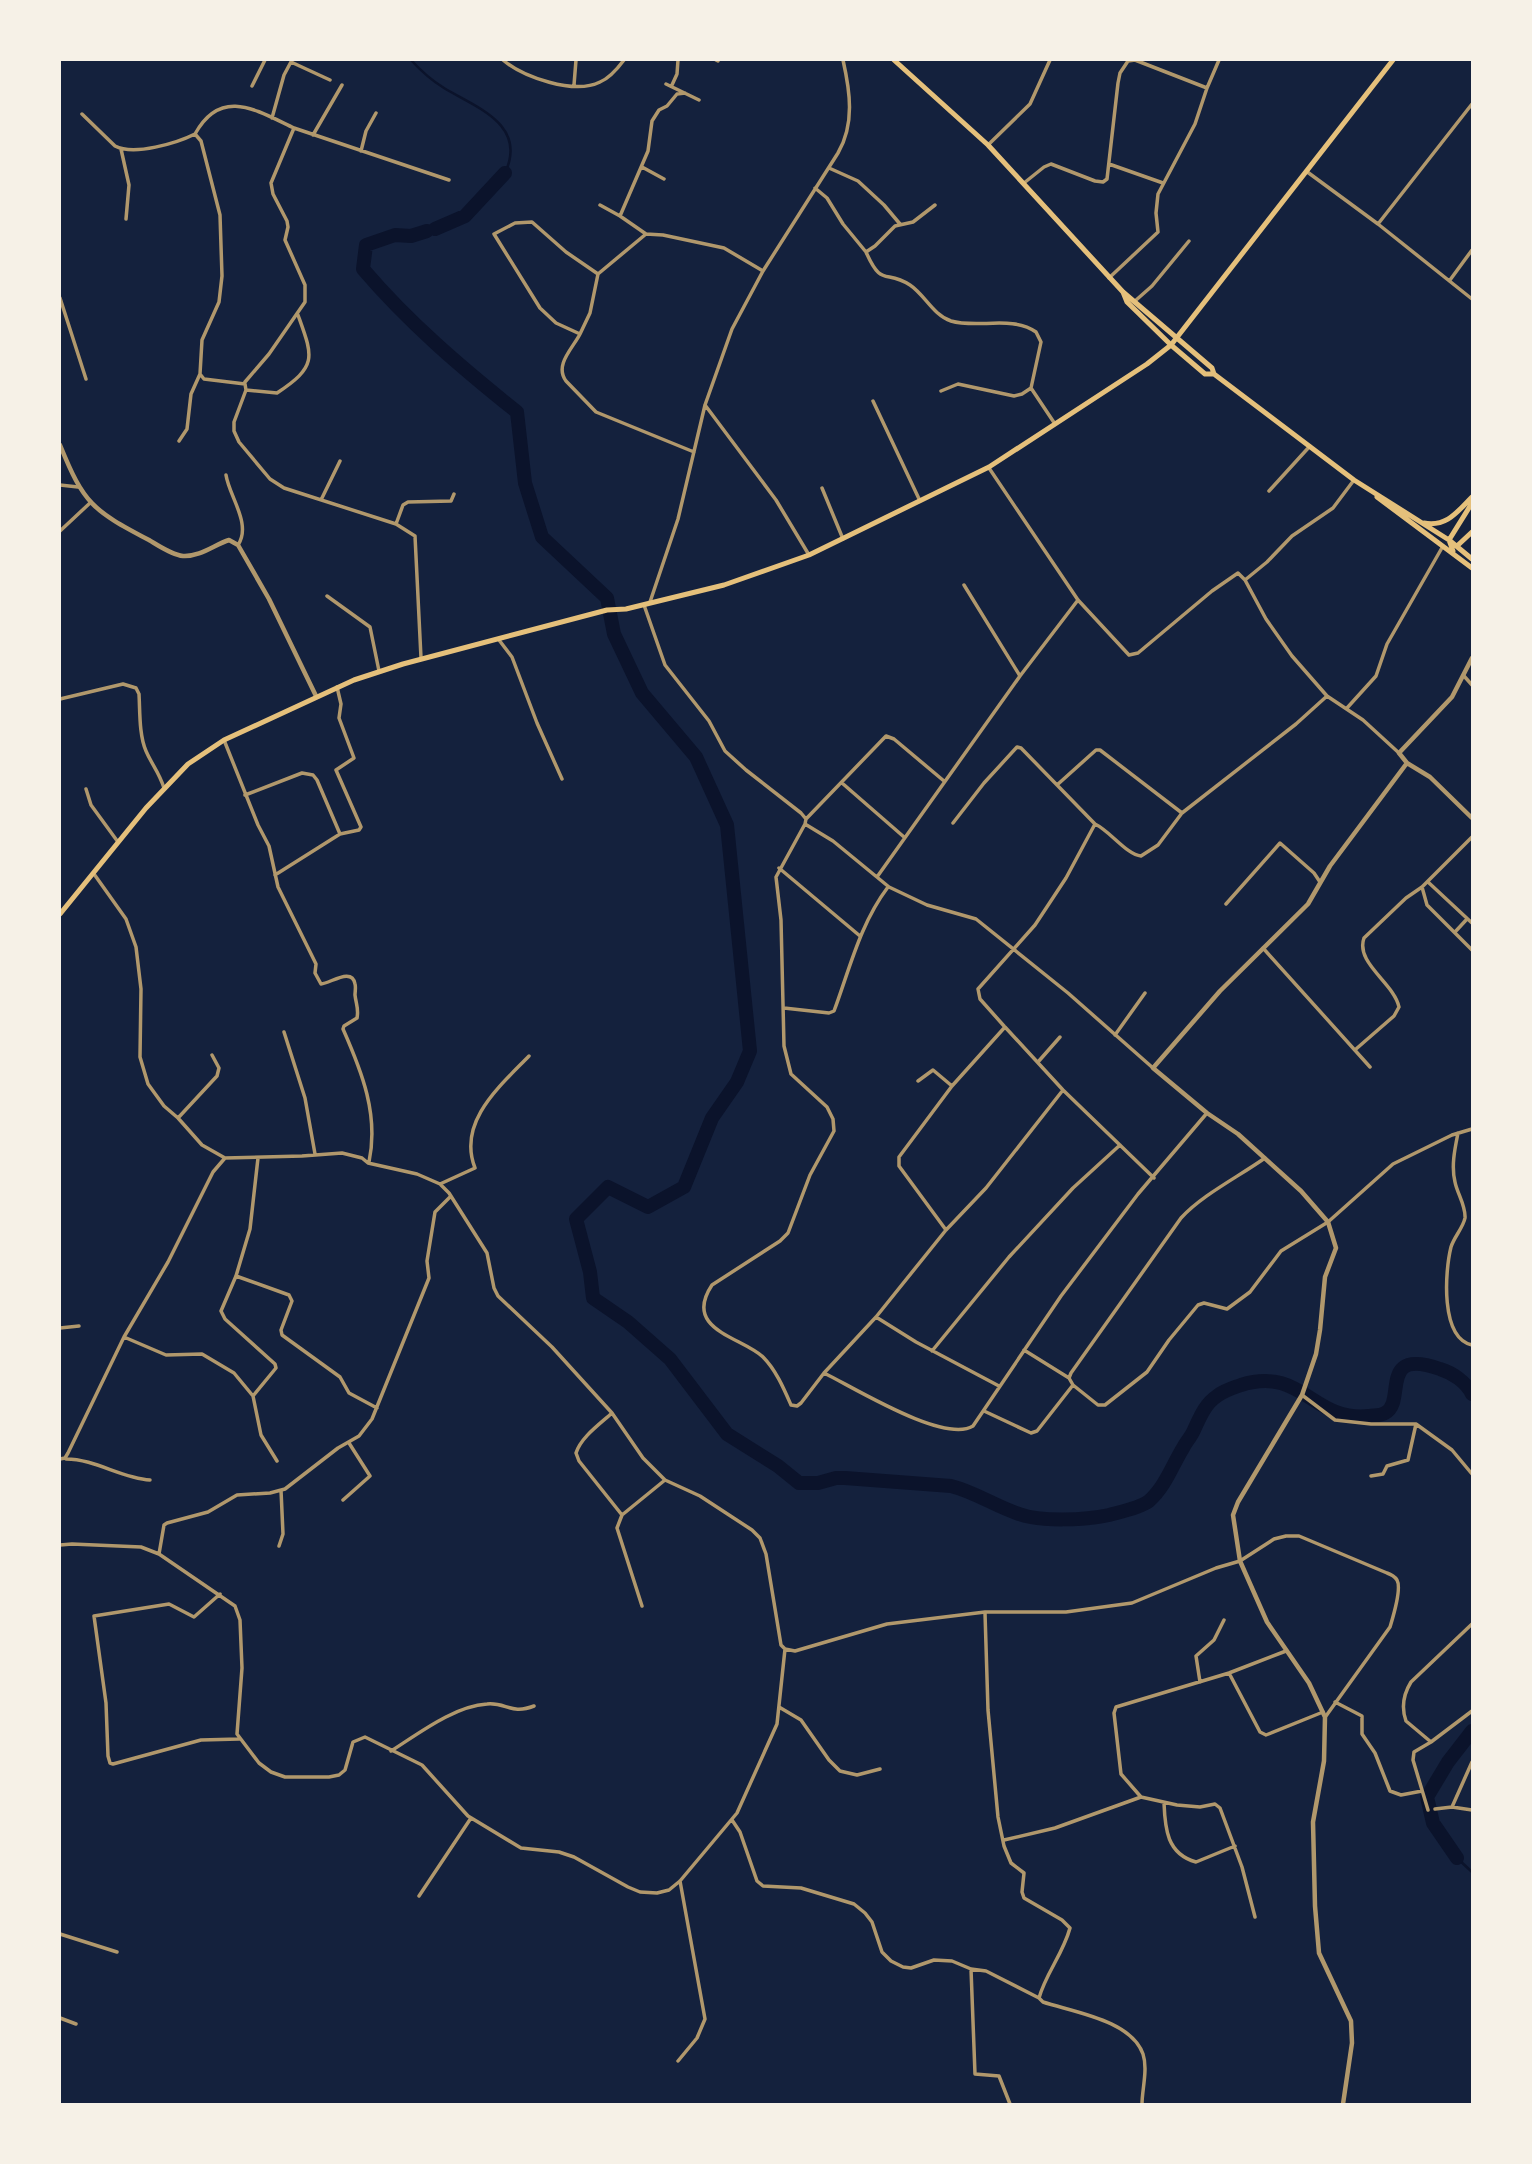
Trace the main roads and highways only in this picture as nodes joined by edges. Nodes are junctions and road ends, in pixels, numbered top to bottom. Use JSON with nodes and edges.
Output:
{"nodes":[{"id":1,"x":894,"y":60,"type":"edge"},
{"id":2,"x":1393,"y":60,"type":"edge"},
{"id":3,"x":1123,"y":292,"type":"junction"},
{"id":4,"x":1176,"y":339,"type":"junction"},
{"id":5,"x":1171,"y":345,"type":"junction"},
{"id":6,"x":1214,"y":374,"type":"junction"},
{"id":7,"x":1472,"y":497,"type":"edge"},
{"id":8,"x":1472,"y":503,"type":"edge"},
{"id":9,"x":1417,"y":524,"type":"junction"},
{"id":10,"x":1472,"y":532,"type":"edge"},
{"id":11,"x":1447,"y":544,"type":"junction"},
{"id":12,"x":1458,"y":546,"type":"junction"},
{"id":13,"x":1472,"y":558,"type":"edge"},
{"id":14,"x":1472,"y":568,"type":"edge"},
{"id":15,"x":60,"y":914,"type":"edge"}],
"edges":[{"from":1,"to":3,"type":"main road"},
{"from":2,"to":4,"type":"main road"},
{"from":3,"to":4,"type":"main road"},
{"from":3,"to":5,"type":"main road"},
{"from":4,"to":5,"type":"main road"},
{"from":4,"to":6,"type":"main road"},
{"from":5,"to":6,"type":"main road"},
{"from":5,"to":15,"type":"main road"},
{"from":6,"to":9,"type":"main road"},
{"from":7,"to":9,"type":"main road"},
{"from":8,"to":11,"type":"main road"},
{"from":9,"to":11,"type":"main road"},
{"from":9,"to":11,"type":"main road"},
{"from":10,"to":12,"type":"main road"},
{"from":11,"to":12,"type":"main road"},
{"from":11,"to":14,"type":"main road"},
{"from":12,"to":13,"type":"main road"}]}
